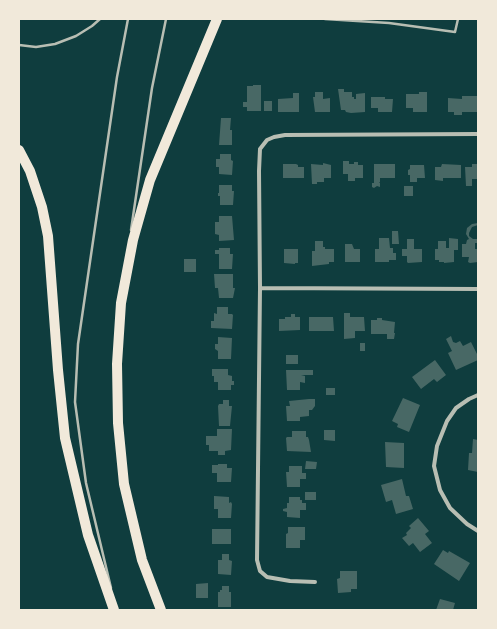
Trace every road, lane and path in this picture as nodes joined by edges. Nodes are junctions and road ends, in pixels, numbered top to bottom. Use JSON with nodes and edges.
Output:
{"nodes":[{"id":1,"x":100,"y":19,"type":"edge"},
{"id":2,"x":128,"y":19,"type":"edge"},
{"id":3,"x":166,"y":19,"type":"edge"},
{"id":4,"x":217,"y":19,"type":"edge"},
{"id":5,"x":324,"y":19,"type":"edge"},
{"id":6,"x":458,"y":19,"type":"edge"},
{"id":7,"x":19,"y":45,"type":"edge"},
{"id":8,"x":478,"y":134,"type":"edge"},
{"id":9,"x":19,"y":150,"type":"edge"},
{"id":10,"x":260,"y":288,"type":"junction"},
{"id":11,"x":478,"y":289,"type":"edge"},
{"id":12,"x":122,"y":301,"type":"junction"},
{"id":13,"x":478,"y":395,"type":"edge"},
{"id":14,"x":478,"y":531,"type":"edge"},
{"id":15,"x":315,"y":582,"type":"dead end"},
{"id":16,"x":116,"y":610,"type":"edge"},
{"id":17,"x":161,"y":610,"type":"edge"}],
"edges":[{"from":1,"to":7,"type":"lane"},
{"from":2,"to":16,"type":"lane"},
{"from":3,"to":12,"type":"lane"},
{"from":4,"to":12,"type":"highway"},
{"from":5,"to":6,"type":"lane"},
{"from":8,"to":10,"type":"street"},
{"from":9,"to":16,"type":"highway"},
{"from":10,"to":11,"type":"street"},
{"from":10,"to":15,"type":"street"},
{"from":12,"to":17,"type":"highway"},
{"from":13,"to":14,"type":"street"}]}
